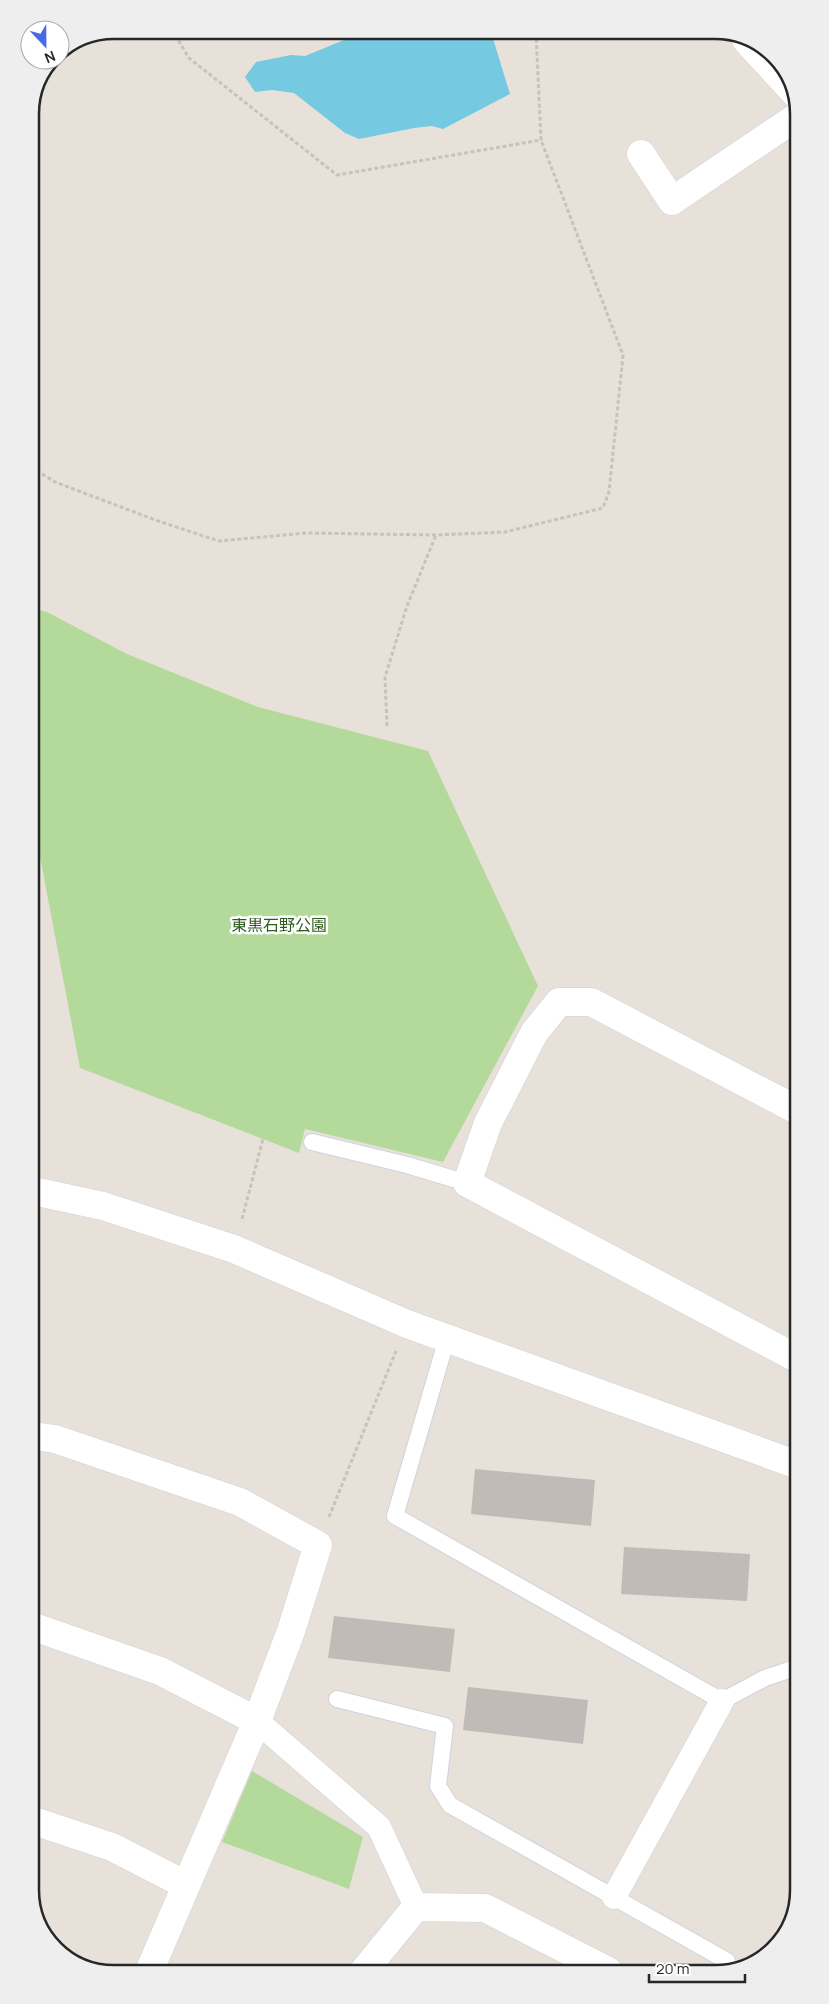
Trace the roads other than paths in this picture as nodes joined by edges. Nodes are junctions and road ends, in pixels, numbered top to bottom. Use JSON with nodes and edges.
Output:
{"nodes":[{"id":1,"x":756,"y":51,"type":"edge"},
{"id":2,"x":780,"y":77,"type":"edge"},
{"id":3,"x":790,"y":121,"type":"edge"},
{"id":4,"x":641,"y":154,"type":"dead end"},
{"id":5,"x":790,"y":1106,"type":"edge"},
{"id":6,"x":312,"y":1142,"type":"dead end"},
{"id":7,"x":467,"y":1183,"type":"junction"},
{"id":8,"x":39,"y":1192,"type":"edge"},
{"id":9,"x":447,"y":1338,"type":"junction"},
{"id":10,"x":790,"y":1355,"type":"edge"},
{"id":11,"x":39,"y":1437,"type":"edge"},
{"id":12,"x":790,"y":1462,"type":"edge"},
{"id":13,"x":39,"y":1629,"type":"edge"},
{"id":14,"x":790,"y":1670,"type":"edge"},
{"id":15,"x":337,"y":1699,"type":"dead end"},
{"id":16,"x":722,"y":1701,"type":"junction"},
{"id":17,"x":257,"y":1721,"type":"junction"},
{"id":18,"x":39,"y":1823,"type":"edge"},
{"id":19,"x":186,"y":1885,"type":"junction"},
{"id":20,"x":614,"y":1897,"type":"junction"},
{"id":21,"x":416,"y":1907,"type":"junction"},
{"id":22,"x":152,"y":1965,"type":"edge"},
{"id":23,"x":369,"y":1965,"type":"edge"},
{"id":24,"x":598,"y":1965,"type":"edge"},
{"id":25,"x":724,"y":1965,"type":"edge"}],
"edges":[{"from":1,"to":2,"type":"street"},
{"from":3,"to":4,"type":"street"},
{"from":5,"to":7,"type":"street"},
{"from":6,"to":7,"type":"lane"},
{"from":7,"to":10,"type":"street"},
{"from":8,"to":9,"type":"street"},
{"from":9,"to":12,"type":"street"},
{"from":9,"to":16,"type":"lane"},
{"from":11,"to":17,"type":"street"},
{"from":13,"to":17,"type":"street"},
{"from":14,"to":16,"type":"lane"},
{"from":15,"to":20,"type":"lane"},
{"from":16,"to":20,"type":"street"},
{"from":17,"to":19,"type":"street"},
{"from":17,"to":21,"type":"street"},
{"from":18,"to":19,"type":"street"},
{"from":19,"to":22,"type":"street"},
{"from":20,"to":25,"type":"lane"},
{"from":21,"to":23,"type":"street"},
{"from":21,"to":24,"type":"street"}]}
